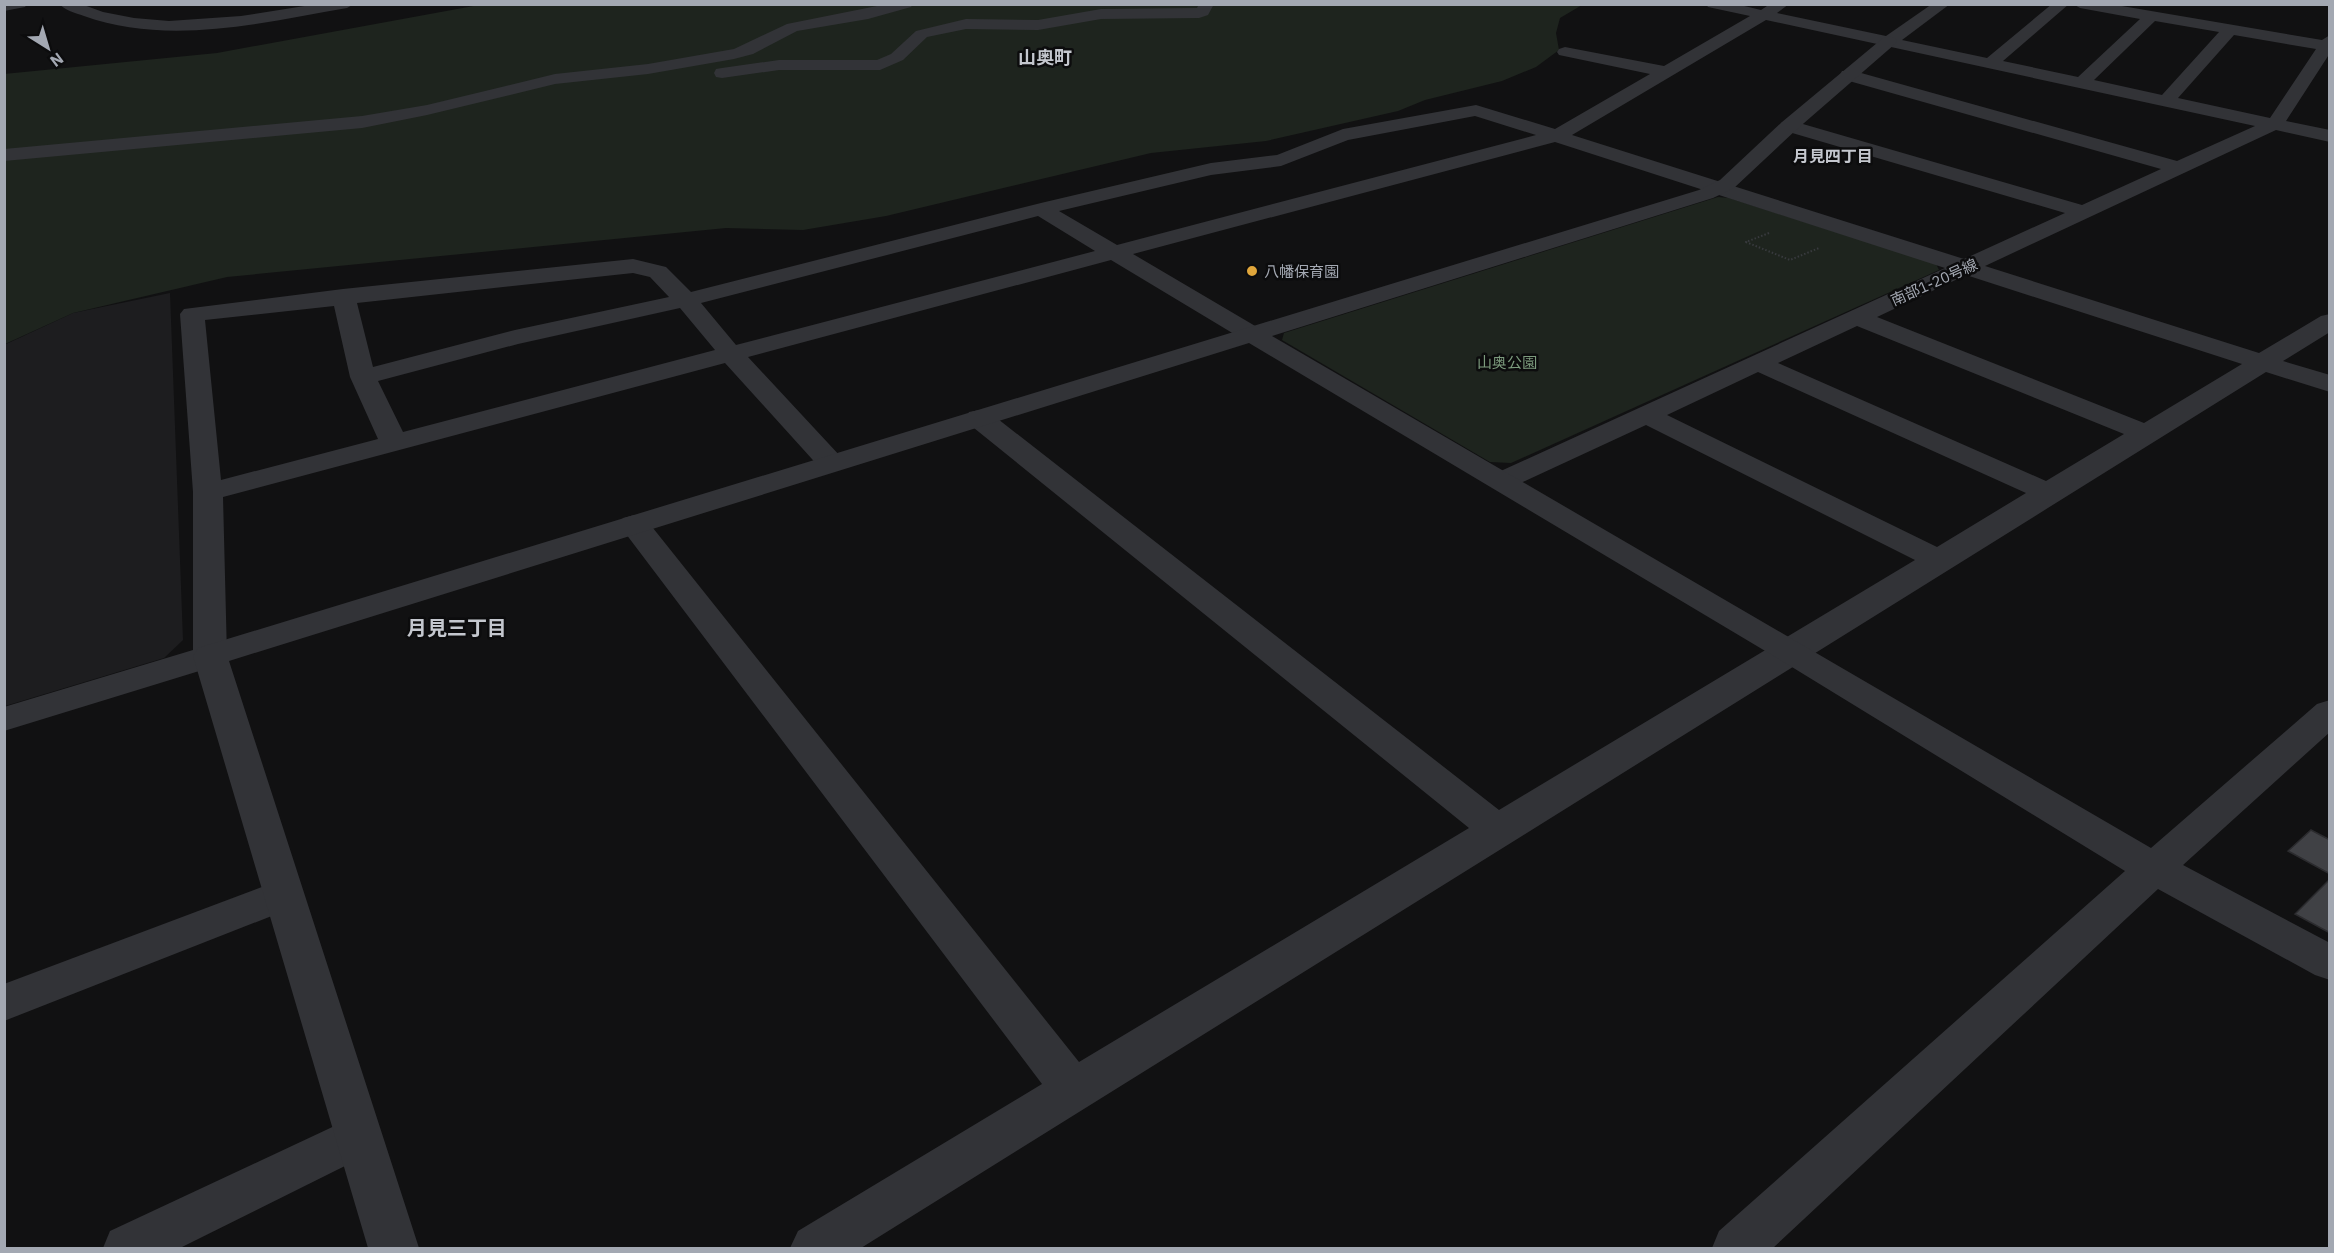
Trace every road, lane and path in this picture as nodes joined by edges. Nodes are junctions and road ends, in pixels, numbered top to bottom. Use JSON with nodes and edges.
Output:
{"nodes":[{"id":1,"x":20,"y":4,"type":"edge"},
{"id":2,"x":66,"y":4,"type":"edge"},
{"id":3,"x":347,"y":4,"type":"edge"},
{"id":4,"x":906,"y":4,"type":"edge"},
{"id":5,"x":1208,"y":4,"type":"edge"},
{"id":6,"x":1713,"y":4,"type":"edge"},
{"id":7,"x":1943,"y":4,"type":"edge"},
{"id":8,"x":2062,"y":4,"type":"edge"},
{"id":9,"x":2080,"y":4,"type":"edge"},
{"id":10,"x":4,"y":7,"type":"edge"},
{"id":11,"x":1773,"y":10,"type":"edge"},
{"id":12,"x":2209,"y":11,"type":"dead end"},
{"id":13,"x":2151,"y":16,"type":"junction"},
{"id":14,"x":2196,"y":24,"type":"junction"},
{"id":15,"x":2230,"y":29,"type":"junction"},
{"id":16,"x":1889,"y":41,"type":"junction"},
{"id":17,"x":2328,"y":44,"type":"edge"},
{"id":18,"x":1565,"y":52,"type":"dead end"},
{"id":19,"x":1990,"y":63,"type":"junction"},
{"id":20,"x":648,"y":69,"type":"junction"},
{"id":21,"x":1667,"y":72,"type":"junction"},
{"id":22,"x":1848,"y":75,"type":"junction"},
{"id":23,"x":2082,"y":82,"type":"junction"},
{"id":24,"x":2167,"y":100,"type":"junction"},
{"id":25,"x":2276,"y":123,"type":"junction"},
{"id":26,"x":1789,"y":126,"type":"junction"},
{"id":27,"x":1558,"y":135,"type":"junction"},
{"id":28,"x":2330,"y":136,"type":"edge"},
{"id":29,"x":4,"y":155,"type":"edge"},
{"id":30,"x":2179,"y":168,"type":"junction"},
{"id":31,"x":1720,"y":188,"type":"junction"},
{"id":32,"x":1041,"y":209,"type":"junction"},
{"id":33,"x":2085,"y":212,"type":"junction"},
{"id":34,"x":1847,"y":229,"type":"junction"},
{"id":35,"x":1777,"y":230,"type":"dead end"},
{"id":36,"x":1115,"y":253,"type":"junction"},
{"id":37,"x":1967,"y":268,"type":"junction"},
{"id":38,"x":343,"y":296,"type":"junction"},
{"id":39,"x":686,"y":300,"type":"junction"},
{"id":40,"x":1856,"y":317,"type":"junction"},
{"id":41,"x":2330,"y":321,"type":"edge"},
{"id":42,"x":1253,"y":335,"type":"junction"},
{"id":43,"x":731,"y":354,"type":"junction"},
{"id":44,"x":1756,"y":362,"type":"junction"},
{"id":45,"x":2262,"y":362,"type":"junction"},
{"id":46,"x":363,"y":377,"type":"junction"},
{"id":47,"x":2330,"y":384,"type":"edge"},
{"id":48,"x":1645,"y":414,"type":"junction"},
{"id":49,"x":979,"y":418,"type":"junction"},
{"id":50,"x":2145,"y":433,"type":"junction"},
{"id":51,"x":394,"y":443,"type":"junction"},
{"id":52,"x":831,"y":463,"type":"junction"},
{"id":53,"x":1502,"y":481,"type":"junction"},
{"id":54,"x":208,"y":492,"type":"junction"},
{"id":55,"x":2049,"y":493,"type":"junction"},
{"id":56,"x":634,"y":524,"type":"junction"},
{"id":57,"x":1939,"y":560,"type":"junction"},
{"id":58,"x":1789,"y":651,"type":"junction"},
{"id":59,"x":210,"y":656,"type":"junction"},
{"id":60,"x":2330,"y":712,"type":"edge"},
{"id":61,"x":4,"y":719,"type":"edge"},
{"id":62,"x":1499,"y":831,"type":"junction"},
{"id":63,"x":2154,"y":869,"type":"junction"},
{"id":64,"x":283,"y":895,"type":"junction"},
{"id":65,"x":2330,"y":963,"type":"edge"},
{"id":66,"x":4,"y":1003,"type":"edge"},
{"id":67,"x":1075,"y":1091,"type":"junction"},
{"id":68,"x":358,"y":1136,"type":"junction"},
{"id":69,"x":128,"y":1248,"type":"edge"},
{"id":70,"x":393,"y":1248,"type":"edge"},
{"id":71,"x":816,"y":1248,"type":"edge"},
{"id":72,"x":1737,"y":1248,"type":"edge"}],
"edges":[{"from":1,"to":10,"type":"street"},
{"from":2,"to":3,"type":"street"},
{"from":4,"to":20,"type":"street"},
{"from":5,"to":20,"type":"street"},
{"from":6,"to":11,"type":"street"},
{"from":7,"to":16,"type":"street"},
{"from":8,"to":19,"type":"street"},
{"from":9,"to":13,"type":"street"},
{"from":11,"to":16,"type":"street"},
{"from":11,"to":21,"type":"street"},
{"from":12,"to":14,"type":"street"},
{"from":13,"to":14,"type":"street"},
{"from":13,"to":23,"type":"street"},
{"from":14,"to":15,"type":"street"},
{"from":15,"to":17,"type":"street"},
{"from":15,"to":24,"type":"street"},
{"from":16,"to":19,"type":"street"},
{"from":16,"to":22,"type":"street"},
{"from":17,"to":25,"type":"street"},
{"from":18,"to":21,"type":"street"},
{"from":19,"to":23,"type":"street"},
{"from":20,"to":29,"type":"street"},
{"from":21,"to":27,"type":"street"},
{"from":22,"to":26,"type":"street"},
{"from":22,"to":30,"type":"street"},
{"from":23,"to":24,"type":"street"},
{"from":24,"to":25,"type":"street"},
{"from":25,"to":28,"type":"street"},
{"from":25,"to":30,"type":"street","name":"南部1-20号線"},
{"from":26,"to":31,"type":"street"},
{"from":26,"to":33,"type":"street"},
{"from":27,"to":31,"type":"street"},
{"from":27,"to":32,"type":"street"},
{"from":27,"to":36,"type":"street"},
{"from":30,"to":33,"type":"street","name":"南部1-20号線"},
{"from":31,"to":34,"type":"street"},
{"from":31,"to":42,"type":"street"},
{"from":32,"to":36,"type":"street"},
{"from":32,"to":39,"type":"street"},
{"from":33,"to":37,"type":"street","name":"南部1-20号線"},
{"from":34,"to":35,"type":"path"},
{"from":34,"to":37,"type":"street"},
{"from":36,"to":42,"type":"street"},
{"from":36,"to":43,"type":"street"},
{"from":37,"to":40,"type":"street","name":"南部1-20号線"},
{"from":37,"to":45,"type":"street"},
{"from":38,"to":39,"type":"street"},
{"from":38,"to":46,"type":"street"},
{"from":38,"to":54,"type":"street"},
{"from":39,"to":43,"type":"street"},
{"from":39,"to":46,"type":"street"},
{"from":40,"to":44,"type":"street","name":"南部1-20号線"},
{"from":40,"to":50,"type":"street"},
{"from":41,"to":45,"type":"street"},
{"from":42,"to":49,"type":"street"},
{"from":42,"to":53,"type":"street"},
{"from":43,"to":51,"type":"street"},
{"from":43,"to":52,"type":"street"},
{"from":44,"to":48,"type":"street","name":"南部1-20号線"},
{"from":44,"to":55,"type":"street"},
{"from":45,"to":47,"type":"street"},
{"from":45,"to":50,"type":"street"},
{"from":46,"to":51,"type":"street"},
{"from":48,"to":53,"type":"street","name":"南部1-20号線"},
{"from":48,"to":57,"type":"street"},
{"from":49,"to":52,"type":"street"},
{"from":49,"to":62,"type":"street"},
{"from":50,"to":55,"type":"street"},
{"from":51,"to":54,"type":"street"},
{"from":52,"to":56,"type":"street"},
{"from":53,"to":58,"type":"street"},
{"from":54,"to":59,"type":"street"},
{"from":55,"to":57,"type":"street"},
{"from":56,"to":59,"type":"street"},
{"from":56,"to":67,"type":"street"},
{"from":57,"to":58,"type":"street"},
{"from":58,"to":62,"type":"street"},
{"from":58,"to":63,"type":"street"},
{"from":59,"to":61,"type":"street"},
{"from":59,"to":64,"type":"street"},
{"from":60,"to":63,"type":"street"},
{"from":62,"to":67,"type":"street"},
{"from":63,"to":65,"type":"street"},
{"from":63,"to":72,"type":"street"},
{"from":64,"to":66,"type":"street"},
{"from":64,"to":68,"type":"street"},
{"from":67,"to":71,"type":"street"},
{"from":68,"to":69,"type":"street"},
{"from":68,"to":70,"type":"street"}]}
